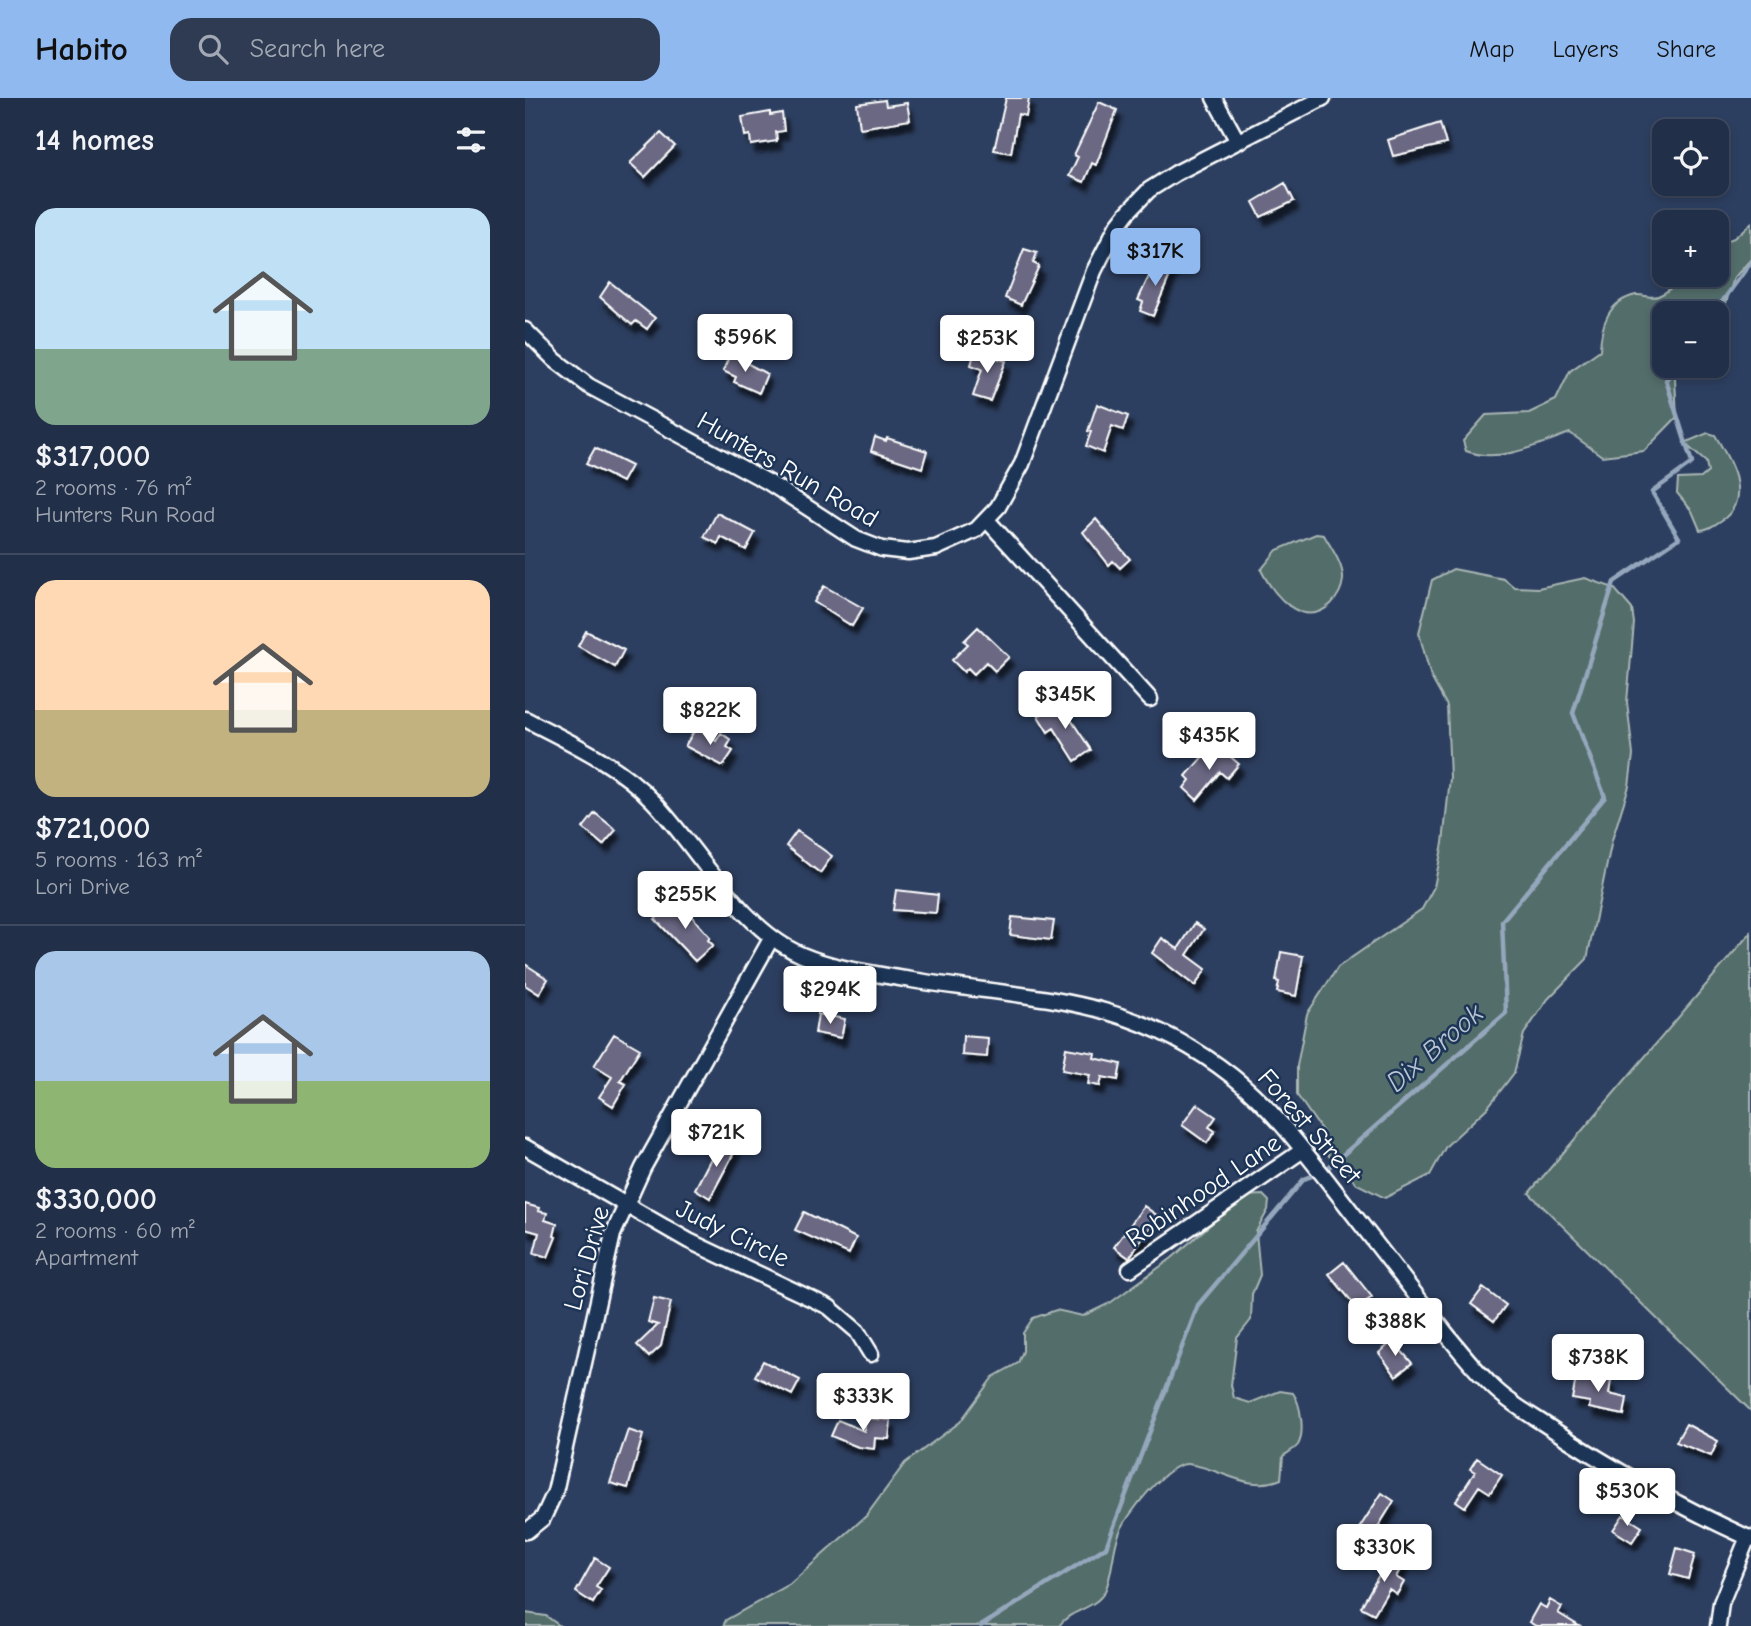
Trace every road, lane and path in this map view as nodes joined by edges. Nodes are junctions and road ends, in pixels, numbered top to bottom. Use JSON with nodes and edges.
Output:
{"nodes":[{"id":1,"x":1214,"y":98,"type":"edge"},
{"id":2,"x":1323,"y":98,"type":"edge"},
{"id":3,"x":1237,"y":140,"type":"junction"},
{"id":4,"x":525,"y":330,"type":"edge"},
{"id":5,"x":987,"y":520,"type":"junction"},
{"id":6,"x":1150,"y":699,"type":"dead end"},
{"id":7,"x":525,"y":719,"type":"edge"},
{"id":8,"x":772,"y":937,"type":"junction"},
{"id":9,"x":525,"y":1147,"type":"edge"},
{"id":10,"x":1308,"y":1156,"type":"junction"},
{"id":11,"x":625,"y":1205,"type":"junction"},
{"id":12,"x":1129,"y":1269,"type":"dead end"},
{"id":13,"x":871,"y":1354,"type":"dead end"},
{"id":14,"x":527,"y":1531,"type":"dead end"},
{"id":15,"x":1749,"y":1538,"type":"edge"},
{"id":16,"x":1718,"y":1626,"type":"edge"}],
"edges":[{"from":1,"to":3,"type":"street"},
{"from":2,"to":3,"type":"street","name":"Hunters Run Road"},
{"from":3,"to":5,"type":"street","name":"Hunters Run Road"},
{"from":4,"to":5,"type":"street","name":"Hunters Run Road"},
{"from":5,"to":6,"type":"street"},
{"from":7,"to":8,"type":"street","name":"Forest Street"},
{"from":8,"to":10,"type":"street","name":"Forest Street"},
{"from":8,"to":11,"type":"street","name":"Lori Drive"},
{"from":9,"to":11,"type":"street","name":"Judy Circle"},
{"from":10,"to":12,"type":"street","name":"Robinhood Lane"},
{"from":10,"to":15,"type":"street","name":"Forest Street"},
{"from":11,"to":13,"type":"street","name":"Judy Circle"},
{"from":11,"to":14,"type":"street","name":"Lori Drive"},
{"from":15,"to":16,"type":"street"}]}
